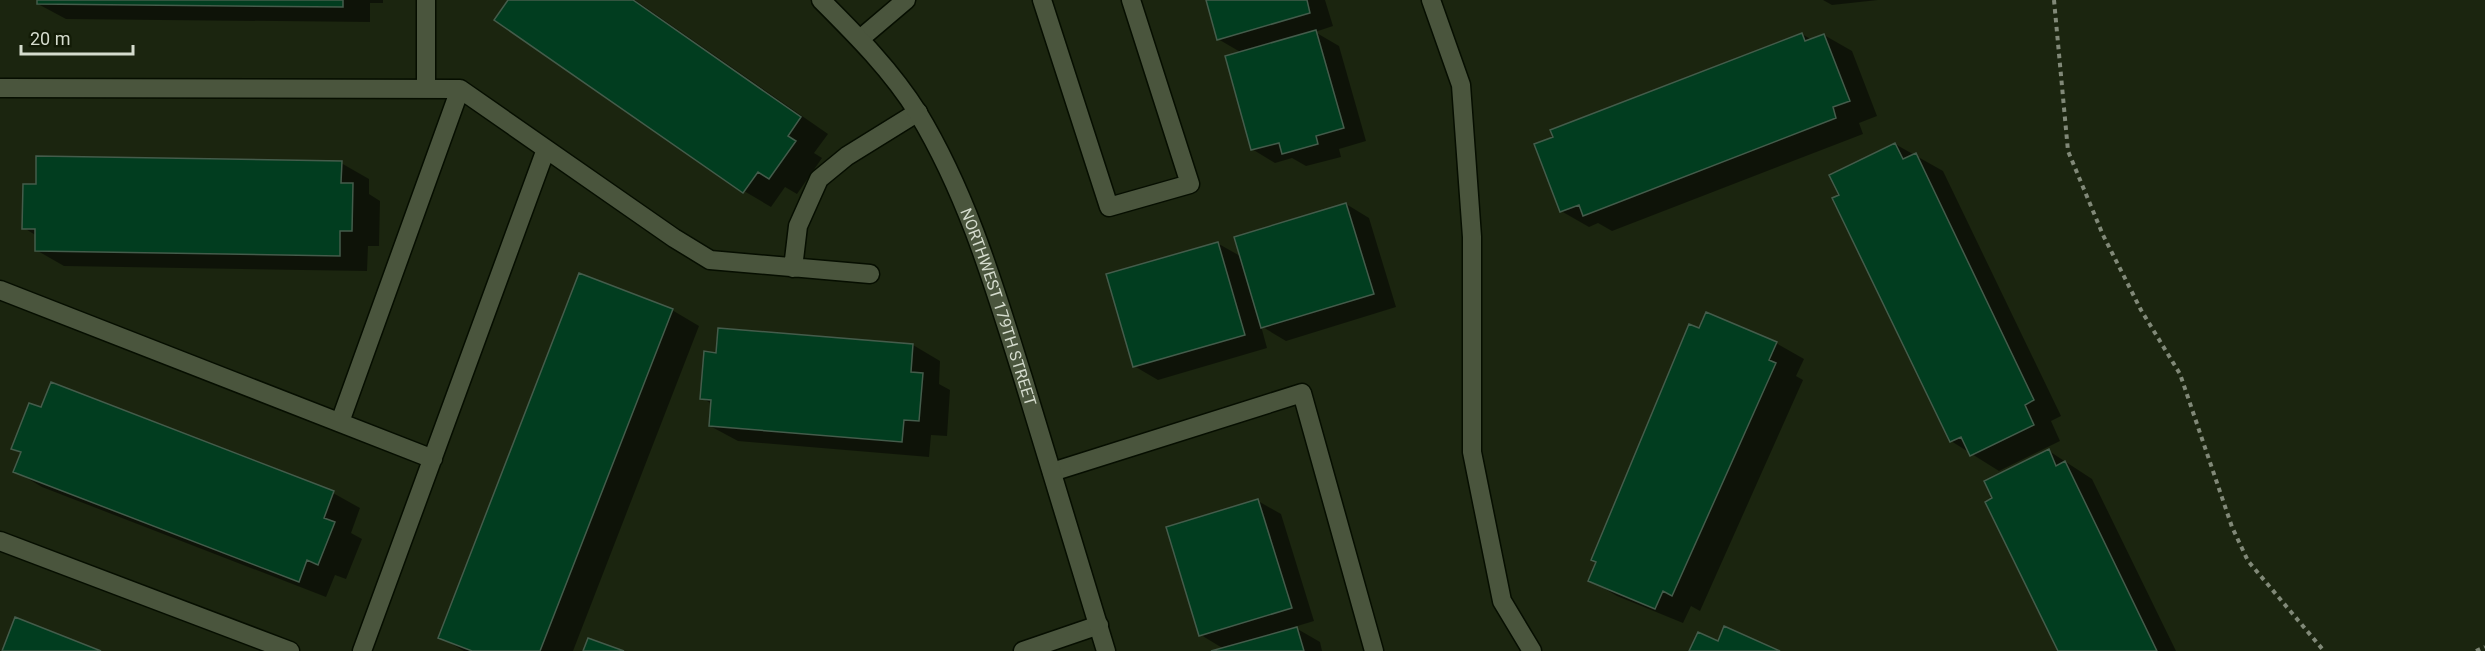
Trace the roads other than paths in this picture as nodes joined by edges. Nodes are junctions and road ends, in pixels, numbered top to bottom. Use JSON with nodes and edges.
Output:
{"nodes":[{"id":1,"x":426,"y":0,"type":"edge"},
{"id":2,"x":821,"y":0,"type":"edge"},
{"id":3,"x":906,"y":0,"type":"edge"},
{"id":4,"x":1042,"y":0,"type":"edge"},
{"id":5,"x":1131,"y":0,"type":"edge"},
{"id":6,"x":1431,"y":0,"type":"edge"},
{"id":7,"x":860,"y":39,"type":"junction"},
{"id":8,"x":0,"y":88,"type":"edge"},
{"id":9,"x":460,"y":89,"type":"junction"},
{"id":10,"x":426,"y":90,"type":"junction"},
{"id":11,"x":918,"y":112,"type":"junction"},
{"id":12,"x":546,"y":149,"type":"junction"},
{"id":13,"x":794,"y":267,"type":"junction"},
{"id":14,"x":870,"y":274,"type":"dead end"},
{"id":15,"x":0,"y":290,"type":"edge"},
{"id":16,"x":340,"y":422,"type":"junction"},
{"id":17,"x":433,"y":459,"type":"junction"},
{"id":18,"x":1052,"y":472,"type":"junction"},
{"id":19,"x":0,"y":541,"type":"edge"},
{"id":20,"x":1099,"y":625,"type":"junction"},
{"id":21,"x":290,"y":651,"type":"edge"},
{"id":22,"x":362,"y":651,"type":"edge"},
{"id":23,"x":1023,"y":651,"type":"edge"},
{"id":24,"x":1106,"y":651,"type":"edge"},
{"id":25,"x":1374,"y":651,"type":"edge"},
{"id":26,"x":1532,"y":651,"type":"edge"}],
"edges":[{"from":1,"to":10,"type":"street"},
{"from":2,"to":7,"type":"street","name":"NORTHWEST 179TH STREET"},
{"from":3,"to":7,"type":"street"},
{"from":4,"to":5,"type":"street"},
{"from":6,"to":26,"type":"street"},
{"from":7,"to":11,"type":"street","name":"NORTHWEST 179TH STREET"},
{"from":8,"to":10,"type":"street"},
{"from":9,"to":10,"type":"street"},
{"from":9,"to":12,"type":"street"},
{"from":9,"to":16,"type":"street"},
{"from":11,"to":13,"type":"street"},
{"from":11,"to":18,"type":"street","name":"NORTHWEST 179TH STREET"},
{"from":12,"to":13,"type":"street"},
{"from":12,"to":17,"type":"street"},
{"from":13,"to":14,"type":"street"},
{"from":15,"to":16,"type":"street"},
{"from":16,"to":17,"type":"street"},
{"from":17,"to":22,"type":"street"},
{"from":18,"to":20,"type":"street","name":"NORTHWEST 179TH STREET"},
{"from":18,"to":25,"type":"street"},
{"from":19,"to":21,"type":"street"},
{"from":20,"to":23,"type":"street"},
{"from":20,"to":24,"type":"street","name":"NORTHWEST 179TH STREET"}]}
